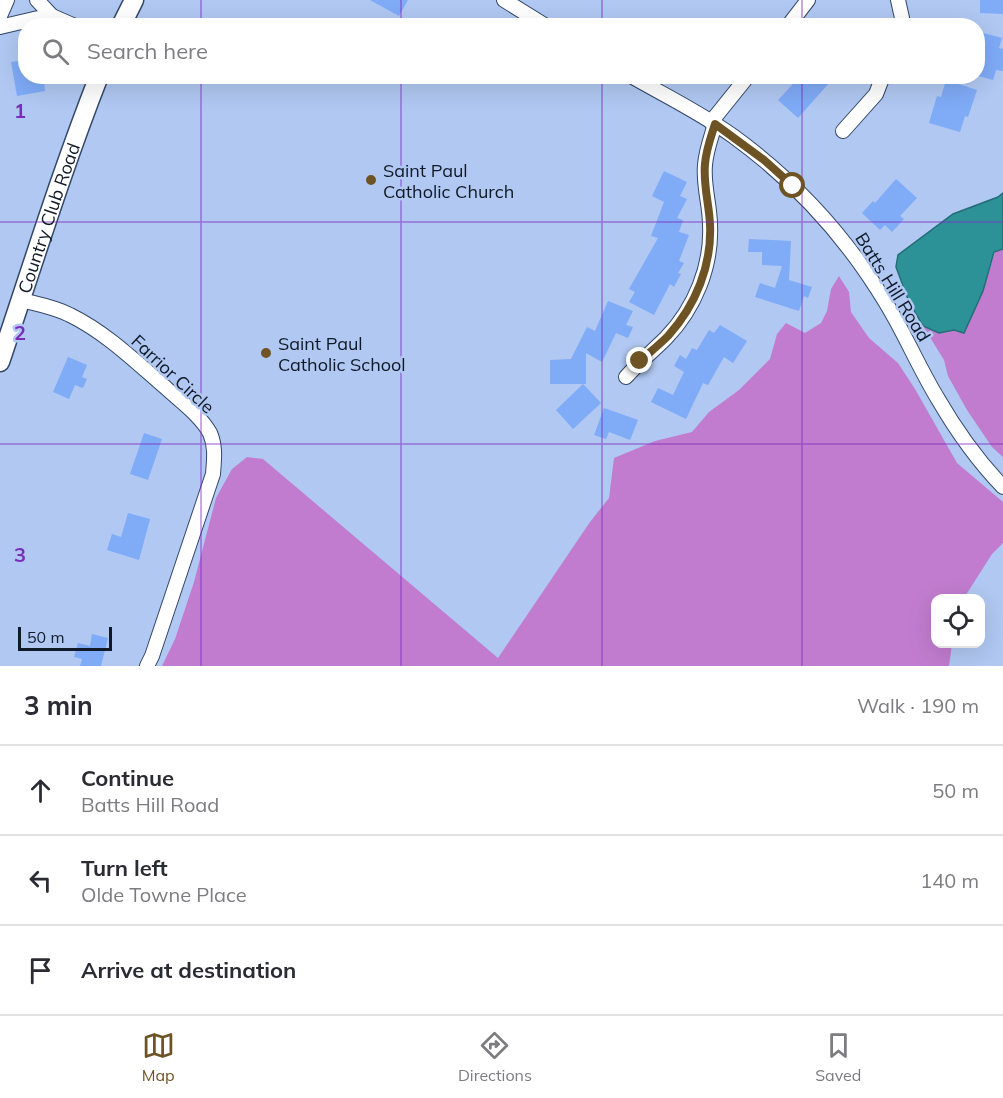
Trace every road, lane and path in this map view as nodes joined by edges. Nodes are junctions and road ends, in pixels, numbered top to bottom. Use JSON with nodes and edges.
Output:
{"nodes":[{"id":1,"x":7,"y":0,"type":"edge"},
{"id":2,"x":37,"y":0,"type":"edge"},
{"id":3,"x":134,"y":0,"type":"edge"},
{"id":4,"x":504,"y":0,"type":"edge"},
{"id":5,"x":808,"y":0,"type":"edge"},
{"id":6,"x":898,"y":0,"type":"edge"},
{"id":7,"x":0,"y":16,"type":"edge"},
{"id":8,"x":52,"y":16,"type":"junction"},
{"id":9,"x":43,"y":18,"type":"edge"},
{"id":10,"x":57,"y":18,"type":"edge"},
{"id":11,"x":125,"y":18,"type":"edge"},
{"id":12,"x":533,"y":18,"type":"edge"},
{"id":13,"x":794,"y":18,"type":"edge"},
{"id":14,"x":902,"y":18,"type":"edge"},
{"id":15,"x":18,"y":23,"type":"edge"},
{"id":16,"x":0,"y":27,"type":"edge"},
{"id":17,"x":96,"y":84,"type":"edge"},
{"id":18,"x":645,"y":84,"type":"edge"},
{"id":19,"x":742,"y":84,"type":"edge"},
{"id":20,"x":880,"y":84,"type":"edge"},
{"id":21,"x":713,"y":123,"type":"junction"},
{"id":22,"x":843,"y":131,"type":"dead end"},
{"id":23,"x":21,"y":300,"type":"junction"},
{"id":24,"x":0,"y":362,"type":"edge"},
{"id":25,"x":626,"y":377,"type":"dead end"},
{"id":26,"x":1003,"y":487,"type":"edge"},
{"id":27,"x":147,"y":666,"type":"edge"}],
"edges":[{"from":1,"to":7,"type":"street"},
{"from":2,"to":8,"type":"street"},
{"from":3,"to":11,"type":"street"},
{"from":4,"to":12,"type":"street"},
{"from":5,"to":13,"type":"street"},
{"from":6,"to":14,"type":"street"},
{"from":8,"to":9,"type":"street"},
{"from":8,"to":10,"type":"street"},
{"from":15,"to":16,"type":"street"},
{"from":17,"to":23,"type":"street","name":"Country Club Road"},
{"from":18,"to":21,"type":"street","name":"Batts Hill Road"},
{"from":19,"to":21,"type":"street"},
{"from":20,"to":22,"type":"street"},
{"from":21,"to":25,"type":"street"},
{"from":21,"to":26,"type":"street","name":"Batts Hill Road"},
{"from":23,"to":24,"type":"street","name":"Country Club Road"},
{"from":23,"to":27,"type":"street","name":"Farrior Circle"}]}
